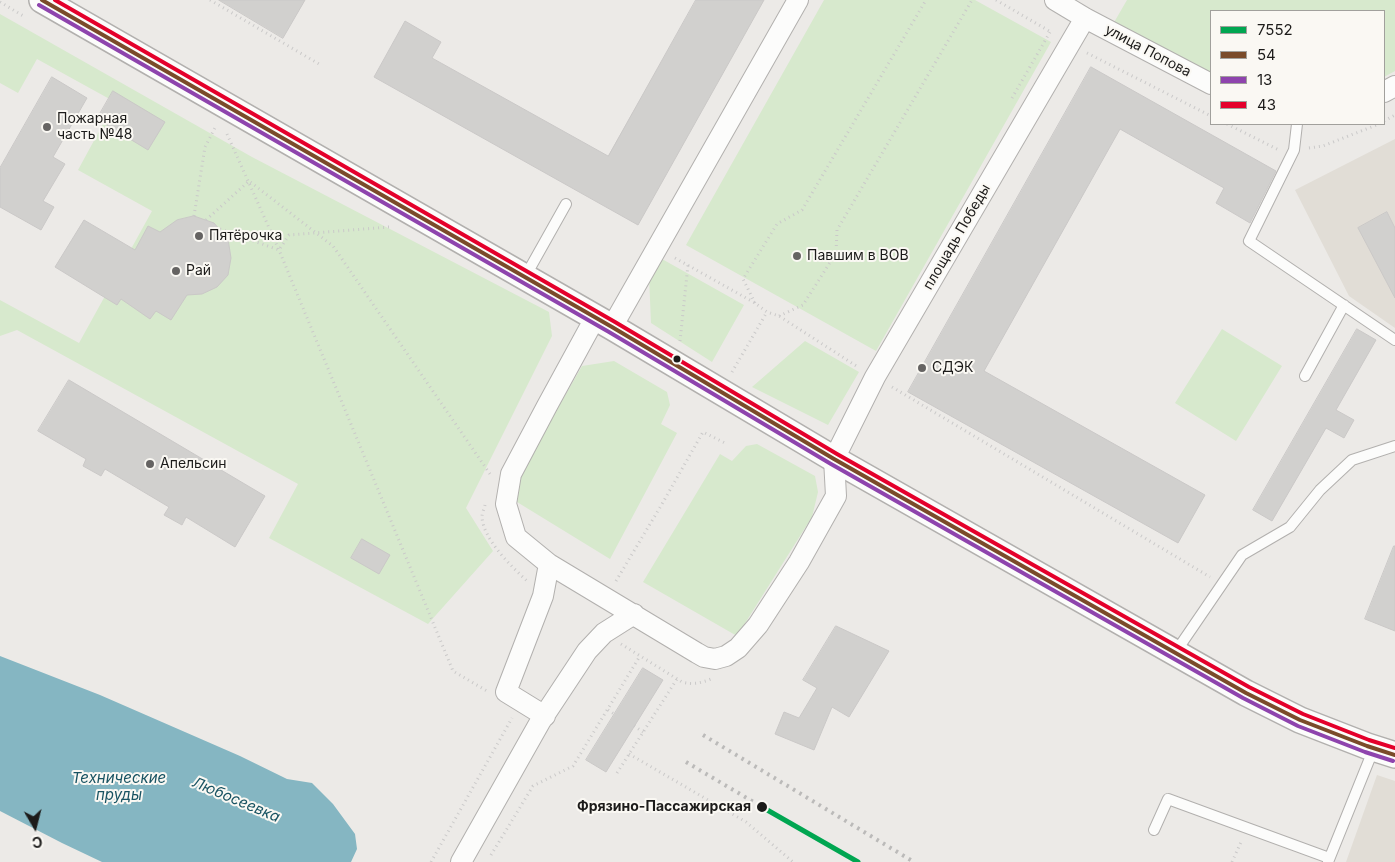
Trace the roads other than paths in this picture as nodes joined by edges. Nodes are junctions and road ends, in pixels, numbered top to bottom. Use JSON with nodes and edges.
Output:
{"nodes":[{"id":1,"x":798,"y":0,"type":"edge"},
{"id":2,"x":1054,"y":0,"type":"edge"},
{"id":3,"x":34,"y":8,"type":"edge"},
{"id":4,"x":1085,"y":18,"type":"junction"},
{"id":5,"x":1210,"y":83,"type":"edge"},
{"id":6,"x":1297,"y":125,"type":"edge"},
{"id":7,"x":566,"y":204,"type":"dead end"},
{"id":8,"x":524,"y":277,"type":"junction"},
{"id":9,"x":1344,"y":305,"type":"junction"},
{"id":10,"x":604,"y":323,"type":"junction"},
{"id":11,"x":1395,"y":340,"type":"edge"},
{"id":12,"x":1305,"y":376,"type":"dead end"},
{"id":13,"x":1395,"y":446,"type":"edge"},
{"id":14,"x":834,"y":458,"type":"junction"},
{"id":15,"x":549,"y":564,"type":"junction"},
{"id":16,"x":634,"y":614,"type":"junction"},
{"id":17,"x":1175,"y":653,"type":"junction"},
{"id":18,"x":545,"y":716,"type":"junction"},
{"id":19,"x":1385,"y":752,"type":"edge"},
{"id":20,"x":1154,"y":830,"type":"dead end"},
{"id":21,"x":1329,"y":860,"type":"edge"},
{"id":22,"x":462,"y":862,"type":"edge"}],
"edges":[{"from":1,"to":10,"type":"street"},
{"from":2,"to":4,"type":"street","name":"улица Попова"},
{"from":3,"to":8,"type":"street"},
{"from":4,"to":5,"type":"street","name":"улица Попова"},
{"from":4,"to":14,"type":"street","name":"площадь Победы"},
{"from":6,"to":9,"type":"lane"},
{"from":7,"to":8,"type":"lane"},
{"from":8,"to":10,"type":"street"},
{"from":9,"to":11,"type":"lane"},
{"from":9,"to":12,"type":"lane"},
{"from":10,"to":14,"type":"street"},
{"from":10,"to":15,"type":"street"},
{"from":13,"to":17,"type":"lane"},
{"from":14,"to":16,"type":"street"},
{"from":14,"to":17,"type":"street"},
{"from":15,"to":16,"type":"street"},
{"from":15,"to":18,"type":"street"},
{"from":16,"to":18,"type":"street"},
{"from":17,"to":19,"type":"street"},
{"from":18,"to":22,"type":"street"},
{"from":19,"to":21,"type":"lane"},
{"from":20,"to":21,"type":"lane"}]}
